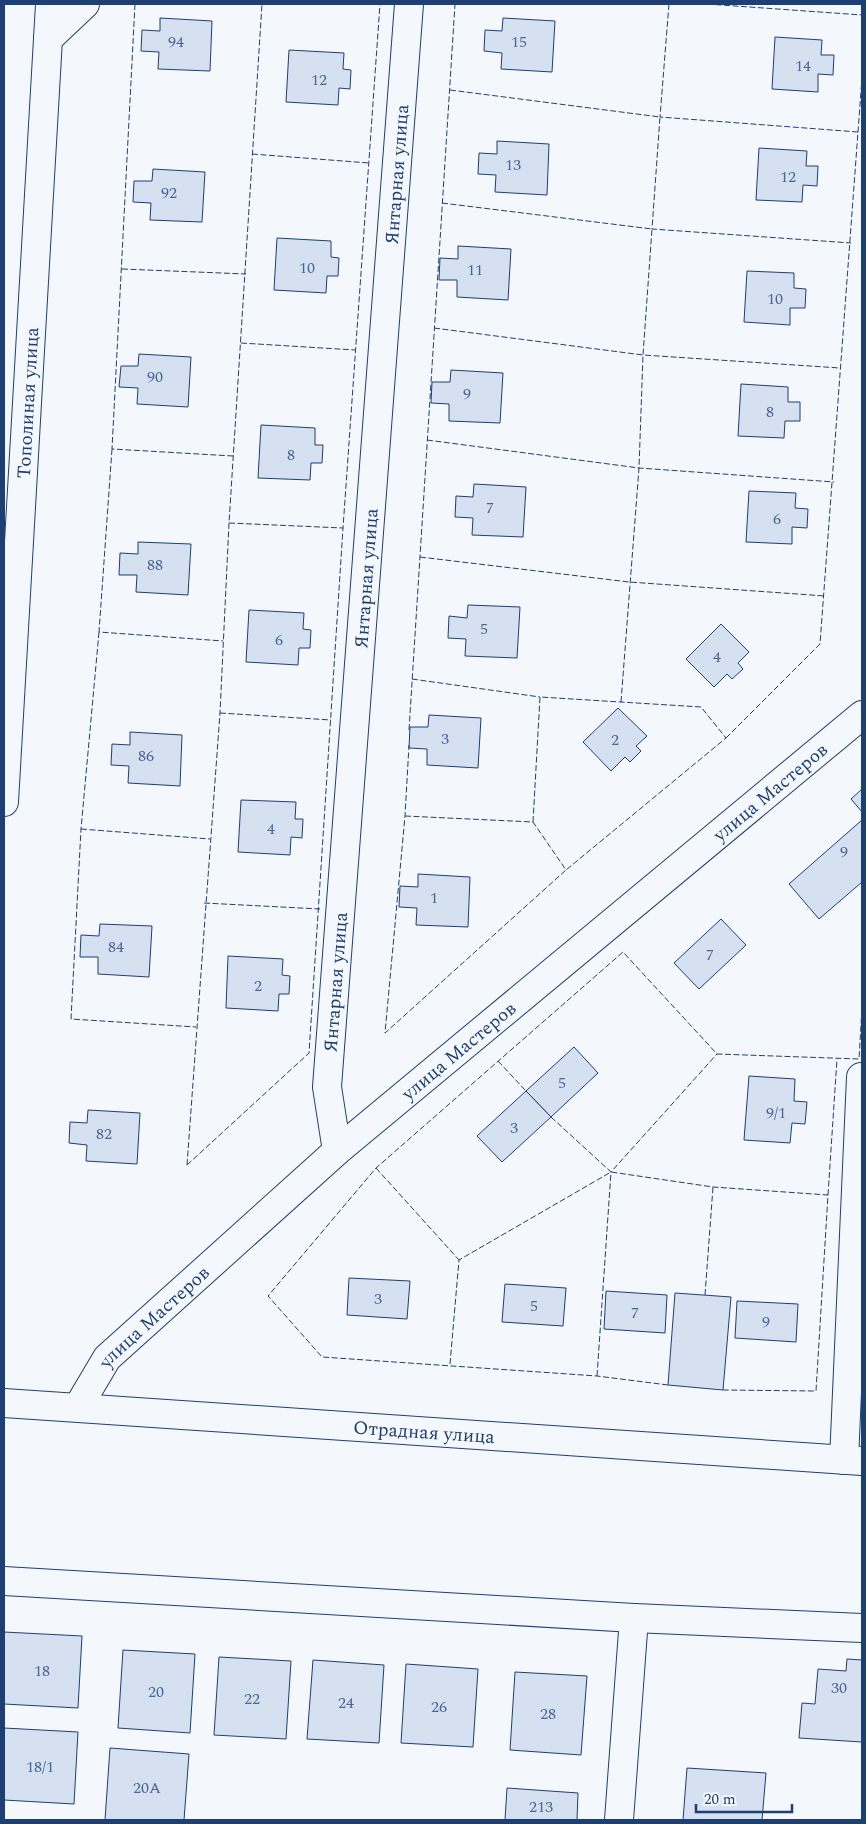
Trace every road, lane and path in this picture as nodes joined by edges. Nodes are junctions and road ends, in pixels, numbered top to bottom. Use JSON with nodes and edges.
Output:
{"nodes":[{"id":1,"x":50,"y":4,"type":"edge"},
{"id":2,"x":85,"y":4,"type":"edge"},
{"id":3,"x":409,"y":4,"type":"edge"},
{"id":4,"x":48,"y":39,"type":"junction"},
{"id":5,"x":862,"y":715,"type":"edge"},
{"id":6,"x":4,"y":802,"type":"edge"},
{"id":7,"x":861,"y":1077,"type":"edge"},
{"id":8,"x":337,"y":1151,"type":"junction"},
{"id":9,"x":4,"y":1403,"type":"edge"},
{"id":10,"x":78,"y":1407,"type":"junction"},
{"id":11,"x":853,"y":1460,"type":"edge"},
{"id":12,"x":4,"y":1580,"type":"edge"},
{"id":13,"x":634,"y":1618,"type":"junction"},
{"id":14,"x":862,"y":1628,"type":"edge"},
{"id":15,"x":619,"y":1820,"type":"edge"}],
"edges":[{"from":1,"to":4,"type":"street","name":"Тополиная улица"},
{"from":2,"to":4,"type":"street"},
{"from":3,"to":8,"type":"street","name":"Янтарная улица"},
{"from":4,"to":6,"type":"street","name":"Тополиная улица"},
{"from":5,"to":8,"type":"street","name":"улица Мастеров"},
{"from":7,"to":11,"type":"street","name":"Отрадная улица"},
{"from":8,"to":10,"type":"street","name":"улица Мастеров"},
{"from":9,"to":10,"type":"street","name":"Отрадная улица"},
{"from":10,"to":11,"type":"street","name":"Отрадная улица"},
{"from":12,"to":13,"type":"street"},
{"from":13,"to":14,"type":"street"},
{"from":13,"to":15,"type":"street"}]}
